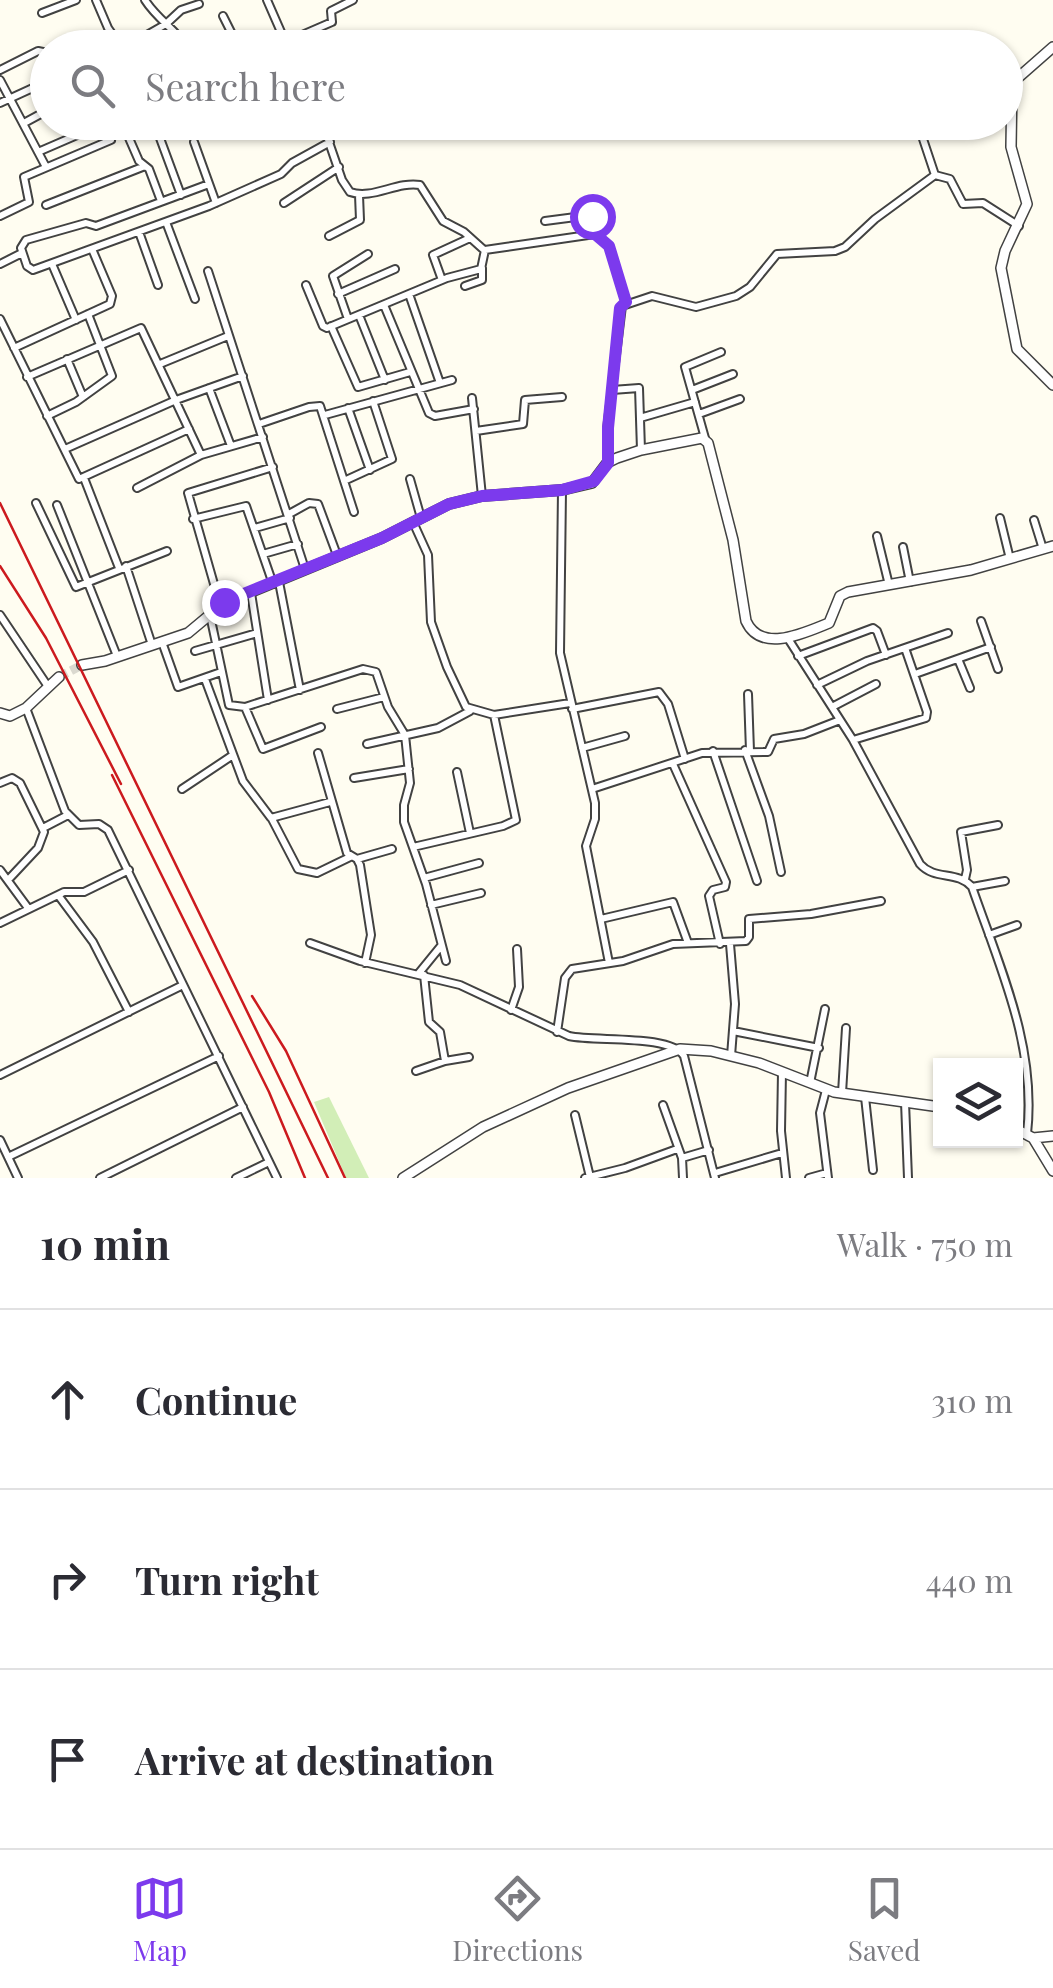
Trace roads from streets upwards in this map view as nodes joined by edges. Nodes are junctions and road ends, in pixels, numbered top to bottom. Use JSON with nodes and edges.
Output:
{"nodes":[{"id":1,"x":76,"y":0,"type":"edge"},
{"id":2,"x":96,"y":0,"type":"edge"},
{"id":3,"x":145,"y":0,"type":"edge"},
{"id":4,"x":267,"y":0,"type":"edge"},
{"id":5,"x":354,"y":0,"type":"edge"},
{"id":6,"x":340,"y":3,"type":"edge"},
{"id":7,"x":199,"y":4,"type":"dead end"},
{"id":8,"x":42,"y":12,"type":"dead end"},
{"id":9,"x":223,"y":16,"type":"dead end"},
{"id":10,"x":166,"y":24,"type":"junction"},
{"id":11,"x":110,"y":30,"type":"edge"},
{"id":12,"x":155,"y":30,"type":"edge"},
{"id":13,"x":172,"y":30,"type":"edge"},
{"id":14,"x":230,"y":30,"type":"edge"},
{"id":15,"x":280,"y":30,"type":"edge"},
{"id":16,"x":316,"y":30,"type":"edge"},
{"id":17,"x":1053,"y":47,"type":"edge"},
{"id":18,"x":30,"y":55,"type":"edge"},
{"id":19,"x":0,"y":70,"type":"edge"},
{"id":20,"x":1023,"y":73,"type":"edge"},
{"id":21,"x":0,"y":80,"type":"edge"},
{"id":22,"x":30,"y":89,"type":"edge"},
{"id":23,"x":10,"y":97,"type":"junction"},
{"id":24,"x":0,"y":102,"type":"edge"},
{"id":25,"x":30,"y":120,"type":"edge"},
{"id":26,"x":24,"y":124,"type":"junction"},
{"id":27,"x":30,"y":136,"type":"edge"},
{"id":28,"x":32,"y":140,"type":"edge"},
{"id":29,"x":66,"y":140,"type":"edge"},
{"id":30,"x":109,"y":140,"type":"edge"},
{"id":31,"x":130,"y":140,"type":"edge"},
{"id":32,"x":161,"y":140,"type":"edge"},
{"id":33,"x":923,"y":140,"type":"edge"},
{"id":34,"x":1010,"y":140,"type":"edge"},
{"id":35,"x":194,"y":142,"type":"dead end"},
{"id":36,"x":330,"y":142,"type":"joint"},
{"id":37,"x":38,"y":152,"type":"junction"},
{"id":38,"x":146,"y":166,"type":"junction"},
{"id":39,"x":46,"y":167,"type":"junction"},
{"id":40,"x":339,"y":168,"type":"junction"},
{"id":41,"x":935,"y":175,"type":"junction"},
{"id":42,"x":209,"y":184,"type":"junction"},
{"id":43,"x":182,"y":195,"type":"junction"},
{"id":44,"x":358,"y":195,"type":"junction"},
{"id":45,"x":161,"y":201,"type":"junction"},
{"id":46,"x":216,"y":203,"type":"junction"},
{"id":47,"x":284,"y":203,"type":"dead end"},
{"id":48,"x":46,"y":205,"type":"dead end"},
{"id":49,"x":0,"y":216,"type":"edge"},
{"id":50,"x":166,"y":222,"type":"junction"},
{"id":51,"x":545,"y":222,"type":"dead end"},
{"id":52,"x":1019,"y":226,"type":"junction"},
{"id":53,"x":138,"y":232,"type":"junction"},
{"id":54,"x":595,"y":234,"type":"junction"},
{"id":55,"x":329,"y":236,"type":"dead end"},
{"id":56,"x":470,"y":238,"type":"junction"},
{"id":57,"x":92,"y":249,"type":"junction"},
{"id":58,"x":0,"y":250,"type":"edge"},
{"id":59,"x":484,"y":250,"type":"junction"},
{"id":60,"x":22,"y":254,"type":"junction"},
{"id":61,"x":368,"y":254,"type":"dead end"},
{"id":62,"x":3,"y":263,"type":"edge"},
{"id":63,"x":52,"y":264,"type":"junction"},
{"id":64,"x":482,"y":268,"type":"junction"},
{"id":65,"x":396,"y":269,"type":"dead end"},
{"id":66,"x":208,"y":271,"type":"dead end"},
{"id":67,"x":442,"y":280,"type":"junction"},
{"id":68,"x":158,"y":284,"type":"dead end"},
{"id":69,"x":306,"y":286,"type":"dead end"},
{"id":70,"x":465,"y":286,"type":"dead end"},
{"id":71,"x":338,"y":294,"type":"junction"},
{"id":72,"x":409,"y":294,"type":"junction"},
{"id":73,"x":195,"y":300,"type":"dead end"},
{"id":74,"x":626,"y":302,"type":"junction"},
{"id":75,"x":384,"y":304,"type":"junction"},
{"id":76,"x":88,"y":314,"type":"junction"},
{"id":77,"x":359,"y":315,"type":"junction"},
{"id":78,"x":0,"y":319,"type":"edge"},
{"id":79,"x":348,"y":319,"type":"junction"},
{"id":80,"x":76,"y":320,"type":"junction"},
{"id":81,"x":331,"y":326,"type":"junction"},
{"id":82,"x":228,"y":336,"type":"junction"},
{"id":83,"x":100,"y":344,"type":"junction"},
{"id":84,"x":14,"y":348,"type":"junction"},
{"id":85,"x":720,"y":352,"type":"dead end"},
{"id":86,"x":67,"y":359,"type":"junction"},
{"id":87,"x":160,"y":364,"type":"junction"},
{"id":88,"x":410,"y":372,"type":"junction"},
{"id":89,"x":733,"y":374,"type":"dead end"},
{"id":90,"x":243,"y":376,"type":"junction"},
{"id":91,"x":27,"y":377,"type":"junction"},
{"id":92,"x":386,"y":380,"type":"junction"},
{"id":93,"x":452,"y":380,"type":"dead end"},
{"id":94,"x":440,"y":383,"type":"junction"},
{"id":95,"x":1053,"y":385,"type":"edge"},
{"id":96,"x":209,"y":388,"type":"junction"},
{"id":97,"x":418,"y":388,"type":"junction"},
{"id":98,"x":612,"y":390,"type":"junction"},
{"id":99,"x":692,"y":390,"type":"junction"},
{"id":100,"x":562,"y":397,"type":"dead end"},
{"id":101,"x":83,"y":398,"type":"junction"},
{"id":102,"x":472,"y":398,"type":"dead end"},
{"id":103,"x":740,"y":399,"type":"dead end"},
{"id":104,"x":176,"y":400,"type":"junction"},
{"id":105,"x":373,"y":401,"type":"junction"},
{"id":106,"x":695,"y":402,"type":"junction"},
{"id":107,"x":348,"y":408,"type":"junction"},
{"id":108,"x":474,"y":410,"type":"junction"},
{"id":109,"x":699,"y":414,"type":"junction"},
{"id":110,"x":324,"y":415,"type":"junction"},
{"id":111,"x":47,"y":416,"type":"junction"},
{"id":112,"x":640,"y":418,"type":"junction"},
{"id":113,"x":258,"y":424,"type":"junction"},
{"id":114,"x":189,"y":429,"type":"junction"},
{"id":115,"x":476,"y":431,"type":"junction"},
{"id":116,"x":263,"y":437,"type":"junction"},
{"id":117,"x":705,"y":438,"type":"junction"},
{"id":118,"x":231,"y":446,"type":"junction"},
{"id":119,"x":65,"y":449,"type":"junction"},
{"id":120,"x":641,"y":450,"type":"junction"},
{"id":121,"x":201,"y":455,"type":"junction"},
{"id":122,"x":608,"y":463,"type":"junction"},
{"id":123,"x":273,"y":467,"type":"junction"},
{"id":124,"x":370,"y":470,"type":"junction"},
{"id":125,"x":84,"y":478,"type":"junction"},
{"id":126,"x":410,"y":479,"type":"dead end"},
{"id":127,"x":344,"y":481,"type":"junction"},
{"id":128,"x":137,"y":488,"type":"dead end"},
{"id":129,"x":562,"y":490,"type":"junction"},
{"id":130,"x":482,"y":496,"type":"junction"},
{"id":131,"x":36,"y":503,"type":"dead end"},
{"id":132,"x":57,"y":505,"type":"dead end"},
{"id":133,"x":354,"y":512,"type":"dead end"},
{"id":134,"x":290,"y":516,"type":"junction"},
{"id":135,"x":1000,"y":518,"type":"dead end"},
{"id":136,"x":193,"y":519,"type":"junction"},
{"id":137,"x":417,"y":520,"type":"junction"},
{"id":138,"x":1034,"y":520,"type":"dead end"},
{"id":139,"x":256,"y":528,"type":"junction"},
{"id":140,"x":877,"y":536,"type":"dead end"},
{"id":141,"x":298,"y":544,"type":"junction"},
{"id":142,"x":903,"y":547,"type":"dead end"},
{"id":143,"x":1048,"y":547,"type":"edge"},
{"id":144,"x":167,"y":550,"type":"dead end"},
{"id":145,"x":263,"y":554,"type":"junction"},
{"id":146,"x":337,"y":555,"type":"junction"},
{"id":147,"x":1010,"y":558,"type":"junction"},
{"id":148,"x":122,"y":566,"type":"junction"},
{"id":149,"x":305,"y":569,"type":"junction"},
{"id":150,"x":86,"y":582,"type":"junction"},
{"id":151,"x":910,"y":582,"type":"junction"},
{"id":152,"x":276,"y":583,"type":"junction"},
{"id":153,"x":889,"y":585,"type":"junction"},
{"id":154,"x":252,"y":593,"type":"junction"},
{"id":155,"x":220,"y":605,"type":"junction"},
{"id":156,"x":0,"y":614,"type":"edge"},
{"id":157,"x":209,"y":614,"type":"junction"},
{"id":158,"x":982,"y":621,"type":"dead end"},
{"id":159,"x":258,"y":633,"type":"junction"},
{"id":160,"x":948,"y":633,"type":"dead end"},
{"id":161,"x":787,"y":637,"type":"junction"},
{"id":162,"x":157,"y":644,"type":"junction"},
{"id":163,"x":216,"y":644,"type":"junction"},
{"id":164,"x":991,"y":647,"type":"junction"},
{"id":165,"x":905,"y":648,"type":"junction"},
{"id":166,"x":195,"y":651,"type":"dead end"},
{"id":167,"x":886,"y":655,"type":"junction"},
{"id":168,"x":117,"y":656,"type":"junction"},
{"id":169,"x":798,"y":656,"type":"junction"},
{"id":170,"x":958,"y":659,"type":"junction"},
{"id":171,"x":82,"y":665,"type":"tunnel mouth"},
{"id":172,"x":998,"y":669,"type":"dead end"},
{"id":173,"x":222,"y":672,"type":"junction"},
{"id":174,"x":914,"y":674,"type":"junction"},
{"id":175,"x":59,"y":677,"type":"tunnel mouth"},
{"id":176,"x":206,"y":678,"type":"junction"},
{"id":177,"x":876,"y":684,"type":"dead end"},
{"id":178,"x":46,"y":685,"type":"junction"},
{"id":179,"x":817,"y":686,"type":"junction"},
{"id":180,"x":970,"y":688,"type":"dead end"},
{"id":181,"x":300,"y":690,"type":"junction"},
{"id":182,"x":748,"y":694,"type":"dead end"},
{"id":183,"x":384,"y":697,"type":"junction"},
{"id":184,"x":268,"y":700,"type":"junction"},
{"id":185,"x":571,"y":706,"type":"junction"},
{"id":186,"x":245,"y":707,"type":"junction"},
{"id":187,"x":26,"y":708,"type":"junction"},
{"id":188,"x":832,"y":708,"type":"junction"},
{"id":189,"x":337,"y":710,"type":"dead end"},
{"id":190,"x":470,"y":710,"type":"junction"},
{"id":191,"x":0,"y":712,"type":"edge"},
{"id":192,"x":494,"y":715,"type":"junction"},
{"id":193,"x":840,"y":720,"type":"junction"},
{"id":194,"x":321,"y":727,"type":"dead end"},
{"id":195,"x":405,"y":735,"type":"junction"},
{"id":196,"x":625,"y":736,"type":"dead end"},
{"id":197,"x":853,"y":740,"type":"junction"},
{"id":198,"x":367,"y":744,"type":"dead end"},
{"id":199,"x":582,"y":748,"type":"junction"},
{"id":200,"x":748,"y":750,"type":"junction"},
{"id":201,"x":713,"y":751,"type":"junction"},
{"id":202,"x":318,"y":753,"type":"dead end"},
{"id":203,"x":233,"y":755,"type":"junction"},
{"id":204,"x":685,"y":759,"type":"junction"},
{"id":205,"x":673,"y":764,"type":"junction"},
{"id":206,"x":408,"y":769,"type":"junction"},
{"id":207,"x":457,"y":772,"type":"dead end"},
{"id":208,"x":354,"y":778,"type":"dead end"},
{"id":209,"x":0,"y":782,"type":"edge"},
{"id":210,"x":182,"y":790,"type":"dead end"},
{"id":211,"x":592,"y":790,"type":"junction"},
{"id":212,"x":330,"y":802,"type":"junction"},
{"id":213,"x":68,"y":816,"type":"junction"},
{"id":214,"x":271,"y":818,"type":"junction"},
{"id":215,"x":998,"y":825,"type":"dead end"},
{"id":216,"x":42,"y":828,"type":"junction"},
{"id":217,"x":470,"y":834,"type":"junction"},
{"id":218,"x":412,"y":847,"type":"junction"},
{"id":219,"x":392,"y":849,"type":"dead end"},
{"id":220,"x":354,"y":858,"type":"junction"},
{"id":221,"x":479,"y":862,"type":"dead end"},
{"id":222,"x":0,"y":870,"type":"edge"},
{"id":223,"x":129,"y":870,"type":"junction"},
{"id":224,"x":781,"y":872,"type":"dead end"},
{"id":225,"x":424,"y":878,"type":"junction"},
{"id":226,"x":8,"y":880,"type":"junction"},
{"id":227,"x":965,"y":880,"type":"junction"},
{"id":228,"x":757,"y":881,"type":"dead end"},
{"id":229,"x":1005,"y":881,"type":"dead end"},
{"id":230,"x":972,"y":887,"type":"junction"},
{"id":231,"x":481,"y":892,"type":"dead end"},
{"id":232,"x":58,"y":894,"type":"junction"},
{"id":233,"x":880,"y":902,"type":"dead end"},
{"id":234,"x":431,"y":904,"type":"junction"},
{"id":235,"x":28,"y":908,"type":"junction"},
{"id":236,"x":601,"y":919,"type":"junction"},
{"id":237,"x":0,"y":923,"type":"edge"},
{"id":238,"x":1017,"y":925,"type":"dead end"},
{"id":239,"x":989,"y":935,"type":"junction"},
{"id":240,"x":310,"y":943,"type":"dead end"},
{"id":241,"x":688,"y":943,"type":"junction"},
{"id":242,"x":720,"y":944,"type":"junction"},
{"id":243,"x":730,"y":944,"type":"junction"},
{"id":244,"x":442,"y":945,"type":"junction"},
{"id":245,"x":517,"y":949,"type":"dead end"},
{"id":246,"x":446,"y":961,"type":"dead end"},
{"id":247,"x":365,"y":962,"type":"junction"},
{"id":248,"x":610,"y":963,"type":"junction"},
{"id":249,"x":422,"y":974,"type":"junction"},
{"id":250,"x":183,"y":985,"type":"junction"},
{"id":251,"x":825,"y":1008,"type":"dead end"},
{"id":252,"x":511,"y":1010,"type":"junction"},
{"id":253,"x":129,"y":1012,"type":"junction"},
{"id":254,"x":846,"y":1028,"type":"dead end"},
{"id":255,"x":556,"y":1032,"type":"junction"},
{"id":256,"x":733,"y":1032,"type":"junction"},
{"id":257,"x":819,"y":1048,"type":"junction"},
{"id":258,"x":680,"y":1049,"type":"junction"},
{"id":259,"x":219,"y":1056,"type":"junction"},
{"id":260,"x":731,"y":1056,"type":"junction"},
{"id":261,"x":470,"y":1057,"type":"dead end"},
{"id":262,"x":445,"y":1060,"type":"junction"},
{"id":263,"x":416,"y":1071,"type":"dead end"},
{"id":264,"x":782,"y":1072,"type":"junction"},
{"id":265,"x":0,"y":1076,"type":"edge"},
{"id":266,"x":810,"y":1083,"type":"junction"},
{"id":267,"x":826,"y":1090,"type":"junction"},
{"id":268,"x":842,"y":1094,"type":"junction"},
{"id":269,"x":865,"y":1096,"type":"junction"},
{"id":270,"x":905,"y":1102,"type":"junction"},
{"id":271,"x":663,"y":1106,"type":"dead end"},
{"id":272,"x":933,"y":1106,"type":"edge"},
{"id":273,"x":244,"y":1107,"type":"junction"},
{"id":274,"x":575,"y":1115,"type":"dead end"},
{"id":275,"x":1023,"y":1133,"type":"edge"},
{"id":276,"x":1053,"y":1136,"type":"edge"},
{"id":277,"x":1030,"y":1137,"type":"junction"},
{"id":278,"x":0,"y":1142,"type":"edge"},
{"id":279,"x":677,"y":1148,"type":"junction"},
{"id":280,"x":709,"y":1150,"type":"junction"},
{"id":281,"x":782,"y":1154,"type":"junction"},
{"id":282,"x":8,"y":1156,"type":"junction"},
{"id":283,"x":682,"y":1158,"type":"junction"},
{"id":284,"x":269,"y":1162,"type":"junction"},
{"id":285,"x":873,"y":1170,"type":"dead end"},
{"id":286,"x":1053,"y":1171,"type":"edge"},
{"id":287,"x":715,"y":1175,"type":"edge"},
{"id":288,"x":827,"y":1175,"type":"edge"},
{"id":289,"x":587,"y":1177,"type":"edge"},
{"id":290,"x":18,"y":1178,"type":"edge"},
{"id":291,"x":100,"y":1178,"type":"edge"},
{"id":292,"x":236,"y":1178,"type":"edge"},
{"id":293,"x":277,"y":1178,"type":"edge"},
{"id":294,"x":403,"y":1178,"type":"edge"},
{"id":295,"x":683,"y":1178,"type":"edge"},
{"id":296,"x":786,"y":1178,"type":"edge"},
{"id":297,"x":809,"y":1178,"type":"edge"},
{"id":298,"x":908,"y":1178,"type":"edge"}],
"edges":[{"from":1,"to":8,"type":"street"},
{"from":2,"to":11,"type":"street"},
{"from":3,"to":10,"type":"street"},
{"from":4,"to":15,"type":"street"},
{"from":5,"to":6,"type":"street"},
{"from":6,"to":16,"type":"street"},
{"from":7,"to":10,"type":"street"},
{"from":9,"to":14,"type":"street"},
{"from":10,"to":12,"type":"street"},
{"from":10,"to":13,"type":"street"},
{"from":17,"to":20,"type":"street"},
{"from":18,"to":19,"type":"street"},
{"from":21,"to":23,"type":"street"},
{"from":22,"to":23,"type":"street"},
{"from":23,"to":24,"type":"street"},
{"from":23,"to":26,"type":"street"},
{"from":25,"to":26,"type":"street"},
{"from":26,"to":27,"type":"street"},
{"from":28,"to":37,"type":"street"},
{"from":29,"to":37,"type":"street"},
{"from":30,"to":39,"type":"street"},
{"from":31,"to":38,"type":"street"},
{"from":32,"to":43,"type":"street"},
{"from":33,"to":41,"type":"street"},
{"from":34,"to":52,"type":"street"},
{"from":35,"to":42,"type":"street"},
{"from":36,"to":40,"type":"street"},
{"from":36,"to":46,"type":"street"},
{"from":37,"to":39,"type":"street"},
{"from":38,"to":45,"type":"street"},
{"from":38,"to":48,"type":"street"},
{"from":39,"to":49,"type":"street"},
{"from":40,"to":44,"type":"street"},
{"from":40,"to":47,"type":"street"},
{"from":41,"to":52,"type":"street"},
{"from":41,"to":74,"type":"street"},
{"from":42,"to":43,"type":"street"},
{"from":42,"to":46,"type":"street"},
{"from":43,"to":45,"type":"street"},
{"from":44,"to":55,"type":"street"},
{"from":44,"to":56,"type":"street"},
{"from":45,"to":60,"type":"street"},
{"from":46,"to":50,"type":"street"},
{"from":50,"to":53,"type":"street"},
{"from":50,"to":73,"type":"street"},
{"from":51,"to":54,"type":"street"},
{"from":52,"to":95,"type":"street"},
{"from":53,"to":57,"type":"street"},
{"from":53,"to":68,"type":"street"},
{"from":54,"to":59,"type":"street"},
{"from":54,"to":74,"type":"street"},
{"from":56,"to":59,"type":"street"},
{"from":56,"to":67,"type":"street"},
{"from":57,"to":63,"type":"street"},
{"from":57,"to":76,"type":"street"},
{"from":58,"to":62,"type":"street"},
{"from":59,"to":64,"type":"street"},
{"from":60,"to":62,"type":"street"},
{"from":60,"to":63,"type":"street"},
{"from":61,"to":71,"type":"street"},
{"from":63,"to":80,"type":"street"},
{"from":64,"to":67,"type":"street"},
{"from":64,"to":70,"type":"street"},
{"from":65,"to":71,"type":"street"},
{"from":66,"to":82,"type":"street"},
{"from":67,"to":72,"type":"street"},
{"from":69,"to":81,"type":"street"},
{"from":71,"to":79,"type":"street"},
{"from":72,"to":75,"type":"street"},
{"from":72,"to":94,"type":"street"},
{"from":74,"to":98,"type":"street"},
{"from":75,"to":77,"type":"street"},
{"from":75,"to":88,"type":"street"},
{"from":76,"to":80,"type":"street"},
{"from":76,"to":83,"type":"street"},
{"from":77,"to":79,"type":"street"},
{"from":77,"to":92,"type":"street"},
{"from":78,"to":84,"type":"street"},
{"from":79,"to":81,"type":"street"},
{"from":80,"to":84,"type":"street"},
{"from":81,"to":92,"type":"street"},
{"from":82,"to":87,"type":"street"},
{"from":82,"to":90,"type":"street"},
{"from":83,"to":86,"type":"street"},
{"from":83,"to":87,"type":"street"},
{"from":83,"to":101,"type":"street"},
{"from":84,"to":91,"type":"street"},
{"from":85,"to":99,"type":"street"},
{"from":86,"to":91,"type":"street"},
{"from":86,"to":101,"type":"street"},
{"from":87,"to":104,"type":"street"},
{"from":88,"to":92,"type":"street"},
{"from":88,"to":97,"type":"street"},
{"from":89,"to":99,"type":"street"},
{"from":90,"to":96,"type":"street"},
{"from":90,"to":113,"type":"street"},
{"from":91,"to":111,"type":"street"},
{"from":93,"to":94,"type":"street"},
{"from":94,"to":97,"type":"street"},
{"from":96,"to":104,"type":"street"},
{"from":96,"to":118,"type":"street"},
{"from":97,"to":105,"type":"street"},
{"from":97,"to":108,"type":"street"},
{"from":98,"to":112,"type":"street"},
{"from":98,"to":122,"type":"street"},
{"from":99,"to":106,"type":"street"},
{"from":100,"to":115,"type":"street"},
{"from":101,"to":111,"type":"street"},
{"from":102,"to":108,"type":"street"},
{"from":103,"to":109,"type":"street"},
{"from":104,"to":114,"type":"street"},
{"from":104,"to":119,"type":"street"},
{"from":105,"to":107,"type":"street"},
{"from":105,"to":124,"type":"street"},
{"from":106,"to":109,"type":"street"},
{"from":106,"to":112,"type":"street"},
{"from":107,"to":110,"type":"street"},
{"from":107,"to":124,"type":"street"},
{"from":108,"to":115,"type":"street"},
{"from":109,"to":117,"type":"street"},
{"from":110,"to":113,"type":"street"},
{"from":110,"to":127,"type":"street"},
{"from":111,"to":119,"type":"street"},
{"from":112,"to":120,"type":"street"},
{"from":113,"to":116,"type":"street"},
{"from":114,"to":121,"type":"street"},
{"from":114,"to":125,"type":"street"},
{"from":115,"to":130,"type":"street"},
{"from":116,"to":118,"type":"street"},
{"from":116,"to":123,"type":"street"},
{"from":117,"to":120,"type":"street"},
{"from":117,"to":161,"type":"street"},
{"from":118,"to":121,"type":"street"},
{"from":119,"to":125,"type":"street"},
{"from":120,"to":122,"type":"street"},
{"from":121,"to":128,"type":"street"},
{"from":122,"to":129,"type":"street"},
{"from":123,"to":134,"type":"street"},
{"from":123,"to":136,"type":"street"},
{"from":124,"to":127,"type":"street"},
{"from":125,"to":148,"type":"street"},
{"from":126,"to":137,"type":"street"},
{"from":127,"to":133,"type":"street"},
{"from":129,"to":130,"type":"street"},
{"from":129,"to":185,"type":"street"},
{"from":130,"to":137,"type":"street"},
{"from":131,"to":150,"type":"street"},
{"from":132,"to":150,"type":"street"},
{"from":134,"to":139,"type":"street"},
{"from":134,"to":141,"type":"street"},
{"from":134,"to":146,"type":"street"},
{"from":135,"to":147,"type":"street"},
{"from":136,"to":139,"type":"street"},
{"from":136,"to":155,"type":"street"},
{"from":137,"to":146,"type":"street"},
{"from":137,"to":190,"type":"street"},
{"from":138,"to":143,"type":"street"},
{"from":139,"to":145,"type":"street"},
{"from":140,"to":153,"type":"street"},
{"from":141,"to":145,"type":"street"},
{"from":141,"to":149,"type":"street"},
{"from":142,"to":151,"type":"street"},
{"from":143,"to":147,"type":"street"},
{"from":144,"to":148,"type":"street"},
{"from":145,"to":152,"type":"street"},
{"from":146,"to":149,"type":"street"},
{"from":147,"to":151,"type":"street"},
{"from":148,"to":150,"type":"street"},
{"from":148,"to":162,"type":"street"},
{"from":149,"to":152,"type":"street"},
{"from":150,"to":168,"type":"street"},
{"from":151,"to":153,"type":"street"},
{"from":152,"to":154,"type":"street"},
{"from":152,"to":181,"type":"street"},
{"from":153,"to":161,"type":"street"},
{"from":154,"to":155,"type":"street"},
{"from":154,"to":159,"type":"street"},
{"from":155,"to":157,"type":"street"},
{"from":156,"to":178,"type":"street"},
{"from":157,"to":162,"type":"street"},
{"from":157,"to":163,"type":"street"},
{"from":158,"to":164,"type":"street"},
{"from":159,"to":163,"type":"street"},
{"from":159,"to":184,"type":"street"},
{"from":160,"to":165,"type":"street"},
{"from":161,"to":169,"type":"street"},
{"from":162,"to":168,"type":"street"},
{"from":162,"to":176,"type":"street"},
{"from":163,"to":166,"type":"street"},
{"from":163,"to":173,"type":"street"},
{"from":164,"to":170,"type":"street"},
{"from":164,"to":172,"type":"street"},
{"from":165,"to":167,"type":"street"},
{"from":165,"to":174,"type":"street"},
{"from":167,"to":169,"type":"street"},
{"from":167,"to":179,"type":"street"},
{"from":168,"to":171,"type":"street"},
{"from":169,"to":179,"type":"street"},
{"from":170,"to":174,"type":"street"},
{"from":170,"to":180,"type":"street"},
{"from":173,"to":176,"type":"street"},
{"from":173,"to":186,"type":"street"},
{"from":174,"to":197,"type":"street"},
{"from":175,"to":178,"type":"street"},
{"from":176,"to":203,"type":"street"},
{"from":177,"to":188,"type":"street"},
{"from":178,"to":187,"type":"street"},
{"from":179,"to":188,"type":"street"},
{"from":181,"to":183,"type":"street"},
{"from":181,"to":184,"type":"street"},
{"from":182,"to":200,"type":"street"},
{"from":183,"to":189,"type":"street"},
{"from":183,"to":195,"type":"street"},
{"from":184,"to":186,"type":"street"},
{"from":185,"to":192,"type":"street"},
{"from":185,"to":199,"type":"street"},
{"from":185,"to":204,"type":"street"},
{"from":186,"to":194,"type":"street"},
{"from":187,"to":191,"type":"street"},
{"from":187,"to":213,"type":"street"},
{"from":188,"to":193,"type":"street"},
{"from":190,"to":192,"type":"street"},
{"from":190,"to":195,"type":"street"},
{"from":192,"to":217,"type":"street"},
{"from":193,"to":197,"type":"street"},
{"from":193,"to":200,"type":"street"},
{"from":195,"to":198,"type":"street"},
{"from":195,"to":206,"type":"street"},
{"from":196,"to":199,"type":"street"},
{"from":197,"to":227,"type":"street"},
{"from":199,"to":211,"type":"street"},
{"from":200,"to":201,"type":"street"},
{"from":200,"to":224,"type":"street"},
{"from":201,"to":204,"type":"street"},
{"from":201,"to":228,"type":"street"},
{"from":202,"to":212,"type":"street"},
{"from":203,"to":210,"type":"street"},
{"from":203,"to":214,"type":"street"},
{"from":204,"to":205,"type":"street"},
{"from":205,"to":211,"type":"street"},
{"from":205,"to":242,"type":"street"},
{"from":206,"to":208,"type":"street"},
{"from":206,"to":218,"type":"street"},
{"from":207,"to":217,"type":"street"},
{"from":209,"to":216,"type":"street"},
{"from":211,"to":236,"type":"street"},
{"from":212,"to":214,"type":"street"},
{"from":212,"to":220,"type":"street"},
{"from":213,"to":216,"type":"street"},
{"from":213,"to":223,"type":"street"},
{"from":214,"to":220,"type":"street"},
{"from":215,"to":227,"type":"street"},
{"from":216,"to":226,"type":"street"},
{"from":217,"to":218,"type":"street"},
{"from":218,"to":225,"type":"street"},
{"from":219,"to":220,"type":"street"},
{"from":220,"to":247,"type":"street"},
{"from":221,"to":225,"type":"street"},
{"from":222,"to":226,"type":"street"},
{"from":223,"to":232,"type":"street"},
{"from":223,"to":250,"type":"street"},
{"from":225,"to":234,"type":"street"},
{"from":226,"to":235,"type":"street"},
{"from":227,"to":230,"type":"street"},
{"from":229,"to":230,"type":"street"},
{"from":230,"to":239,"type":"street"},
{"from":231,"to":234,"type":"street"},
{"from":232,"to":235,"type":"street"},
{"from":232,"to":253,"type":"street"},
{"from":233,"to":243,"type":"street"},
{"from":234,"to":244,"type":"street"},
{"from":235,"to":237,"type":"street"},
{"from":236,"to":241,"type":"street"},
{"from":236,"to":248,"type":"street"},
{"from":238,"to":239,"type":"street"},
{"from":239,"to":277,"type":"street"},
{"from":240,"to":247,"type":"street"},
{"from":241,"to":242,"type":"street"},
{"from":241,"to":248,"type":"street"},
{"from":242,"to":243,"type":"street"},
{"from":243,"to":256,"type":"street"},
{"from":244,"to":246,"type":"street"},
{"from":244,"to":249,"type":"street"},
{"from":245,"to":252,"type":"street"},
{"from":247,"to":249,"type":"street"},
{"from":248,"to":255,"type":"street"},
{"from":249,"to":252,"type":"street"},
{"from":249,"to":262,"type":"street"},
{"from":250,"to":253,"type":"street"},
{"from":250,"to":259,"type":"street"},
{"from":251,"to":257,"type":"street"},
{"from":252,"to":255,"type":"street"},
{"from":253,"to":265,"type":"street"},
{"from":254,"to":268,"type":"street"},
{"from":255,"to":258,"type":"street"},
{"from":256,"to":257,"type":"street"},
{"from":256,"to":260,"type":"street"},
{"from":257,"to":266,"type":"street"},
{"from":258,"to":260,"type":"street"},
{"from":258,"to":280,"type":"street"},
{"from":258,"to":294,"type":"street"},
{"from":259,"to":273,"type":"street"},
{"from":259,"to":282,"type":"street"},
{"from":260,"to":264,"type":"street"},
{"from":261,"to":262,"type":"street"},
{"from":262,"to":263,"type":"street"},
{"from":264,"to":266,"type":"street"},
{"from":264,"to":281,"type":"street"},
{"from":266,"to":267,"type":"street"},
{"from":267,"to":268,"type":"street"},
{"from":267,"to":288,"type":"street"},
{"from":268,"to":269,"type":"street"},
{"from":269,"to":270,"type":"street"},
{"from":269,"to":285,"type":"street"},
{"from":270,"to":272,"type":"street"},
{"from":270,"to":298,"type":"street"},
{"from":271,"to":279,"type":"street"},
{"from":273,"to":284,"type":"street"},
{"from":273,"to":291,"type":"street"},
{"from":274,"to":289,"type":"street"},
{"from":275,"to":277,"type":"street"},
{"from":276,"to":277,"type":"street"},
{"from":277,"to":286,"type":"street"},
{"from":278,"to":282,"type":"street"},
{"from":279,"to":283,"type":"street"},
{"from":279,"to":289,"type":"street"},
{"from":280,"to":283,"type":"street"},
{"from":280,"to":287,"type":"street"},
{"from":281,"to":287,"type":"street"},
{"from":281,"to":296,"type":"street"},
{"from":282,"to":290,"type":"street"},
{"from":283,"to":295,"type":"street"},
{"from":284,"to":292,"type":"street"},
{"from":284,"to":293,"type":"street"},
{"from":288,"to":297,"type":"street"}]}
